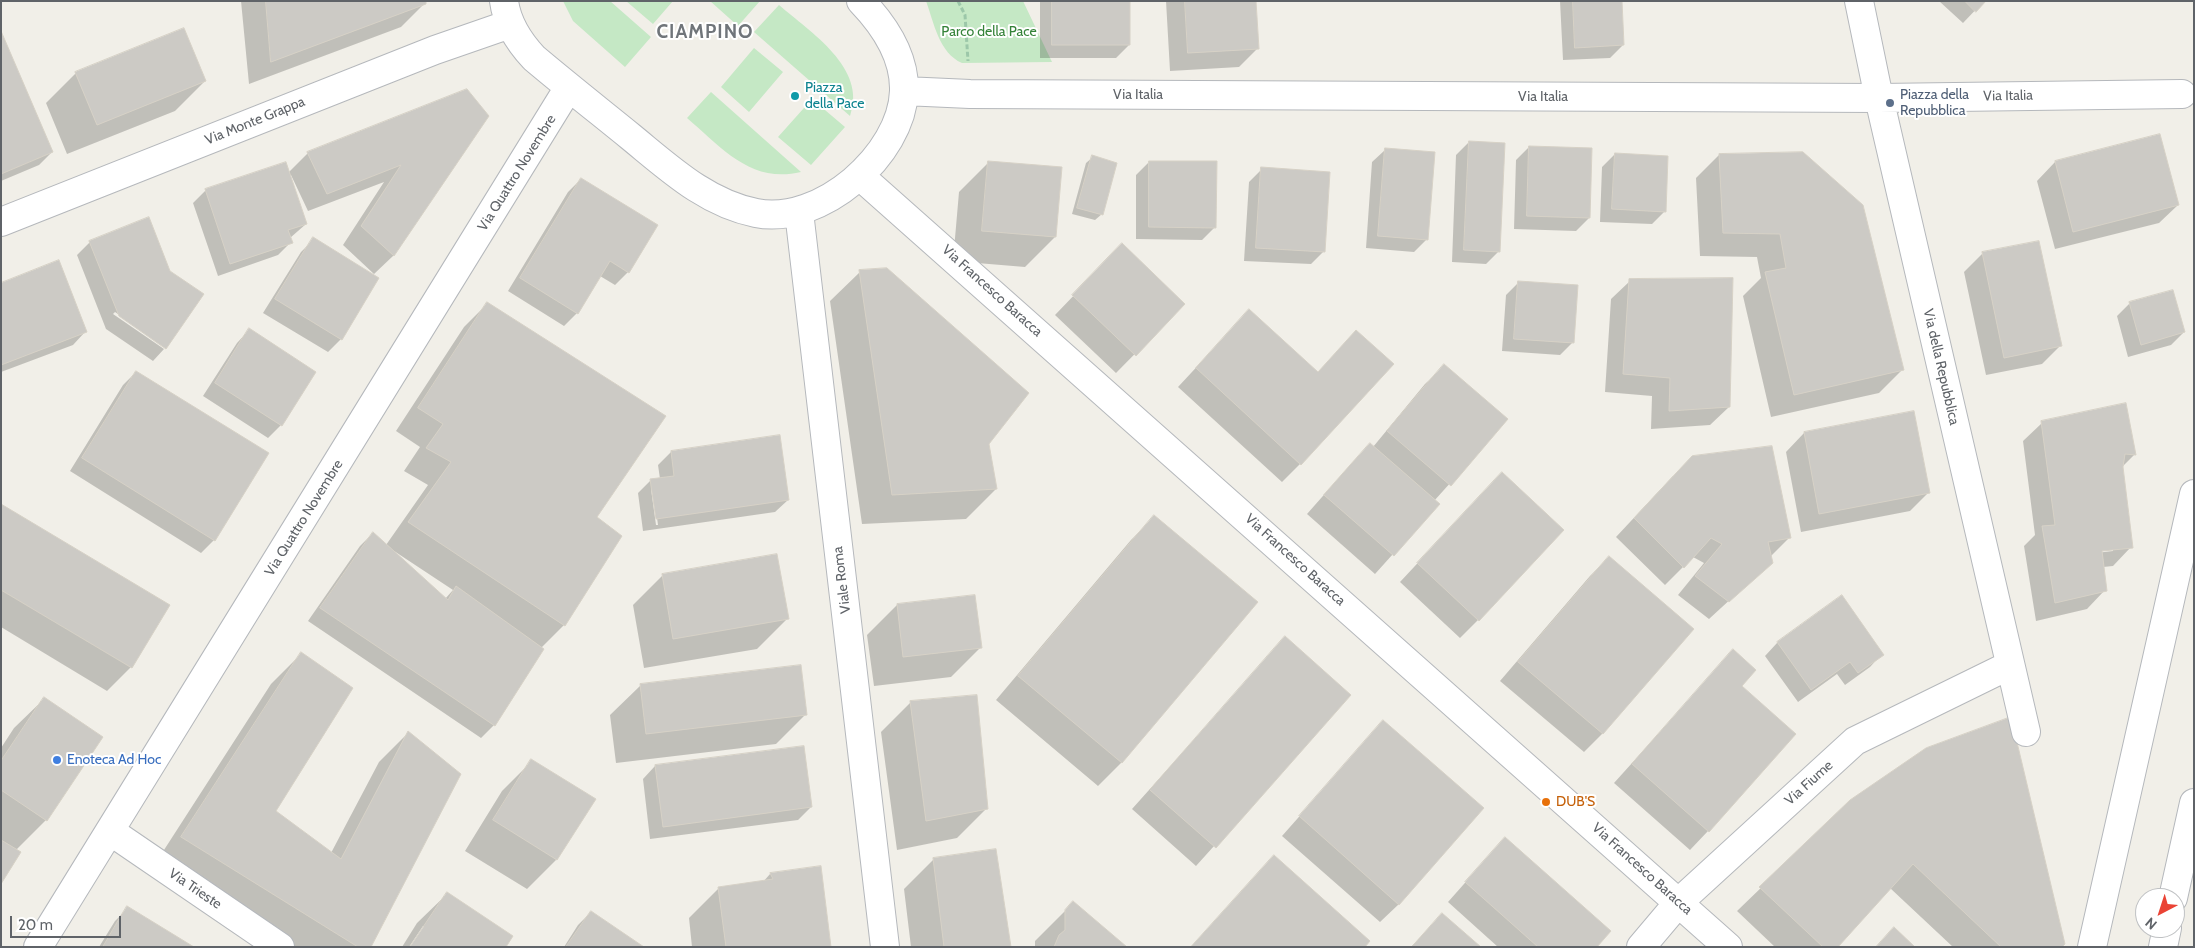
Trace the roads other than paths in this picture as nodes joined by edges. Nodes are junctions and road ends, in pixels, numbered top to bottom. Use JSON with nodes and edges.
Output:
{"nodes":[{"id":1,"x":861,"y":1,"type":"edge"},
{"id":2,"x":1859,"y":1,"type":"edge"},
{"id":3,"x":507,"y":13,"type":"edge"},
{"id":4,"x":569,"y":87,"type":"junction"},
{"id":5,"x":904,"y":90,"type":"junction"},
{"id":6,"x":2182,"y":94,"type":"dead end"},
{"id":7,"x":1879,"y":98,"type":"junction"},
{"id":8,"x":860,"y":176,"type":"junction"},
{"id":9,"x":799,"y":212,"type":"junction"},
{"id":10,"x":1,"y":222,"type":"edge"},
{"id":11,"x":2194,"y":494,"type":"edge"},
{"id":12,"x":2010,"y":666,"type":"junction"},
{"id":13,"x":2026,"y":732,"type":"dead end"},
{"id":14,"x":2194,"y":803,"type":"edge"},
{"id":15,"x":110,"y":831,"type":"junction"},
{"id":16,"x":2175,"y":888,"type":"edge"},
{"id":17,"x":1679,"y":902,"type":"junction"},
{"id":18,"x":38,"y":947,"type":"edge"},
{"id":19,"x":280,"y":947,"type":"edge"},
{"id":20,"x":885,"y":947,"type":"edge"},
{"id":21,"x":1641,"y":947,"type":"edge"},
{"id":22,"x":1728,"y":947,"type":"edge"},
{"id":23,"x":2092,"y":947,"type":"edge"}],
"edges":[{"from":1,"to":5,"type":"street"},
{"from":2,"to":7,"type":"street","name":"Via della Repubblica"},
{"from":3,"to":4,"type":"street"},
{"from":3,"to":10,"type":"street","name":"Via Monte Grappa"},
{"from":4,"to":9,"type":"street"},
{"from":4,"to":15,"type":"street","name":"Via Quattro Novembre"},
{"from":5,"to":7,"type":"street","name":"Via Italia"},
{"from":5,"to":8,"type":"street"},
{"from":6,"to":7,"type":"street","name":"Via Italia"},
{"from":7,"to":12,"type":"street","name":"Via della Repubblica"},
{"from":8,"to":9,"type":"street"},
{"from":8,"to":17,"type":"street","name":"Via Francesco Baracca"},
{"from":9,"to":20,"type":"street","name":"Viale Roma"},
{"from":11,"to":23,"type":"street"},
{"from":12,"to":13,"type":"street","name":"Via della Repubblica"},
{"from":12,"to":17,"type":"street","name":"Via Fiume"},
{"from":14,"to":16,"type":"street"},
{"from":15,"to":18,"type":"street","name":"Via Quattro Novembre"},
{"from":15,"to":19,"type":"street","name":"Via Trieste"},
{"from":17,"to":21,"type":"street","name":"Via Fiume"},
{"from":17,"to":22,"type":"street","name":"Via Francesco Baracca"}]}
